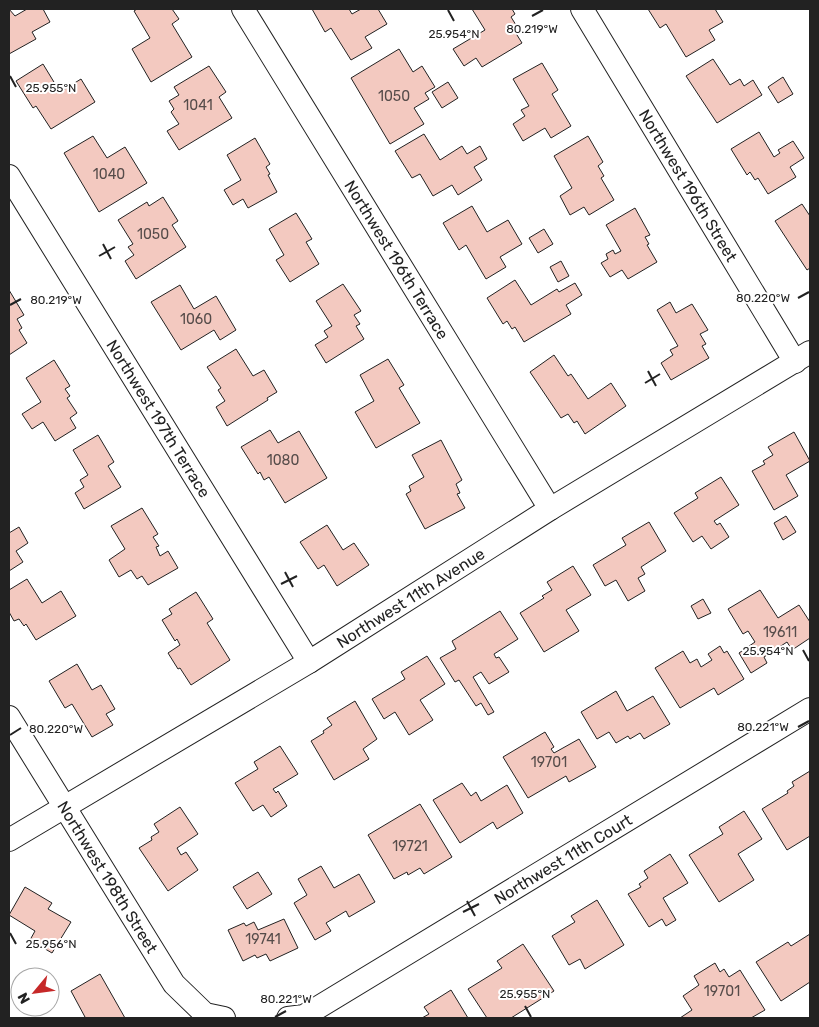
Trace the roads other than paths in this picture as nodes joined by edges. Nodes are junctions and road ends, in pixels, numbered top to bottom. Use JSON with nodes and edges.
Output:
{"nodes":[{"id":1,"x":243,"y":9,"type":"edge"},
{"id":2,"x":582,"y":9,"type":"edge"},
{"id":3,"x":9,"y":176,"type":"edge"},
{"id":4,"x":803,"y":357,"type":"edge"},
{"id":5,"x":550,"y":509,"type":"junction"},
{"id":6,"x":308,"y":662,"type":"junction"},
{"id":7,"x":810,"y":709,"type":"edge"},
{"id":8,"x":9,"y":717,"type":"edge"},
{"id":9,"x":65,"y":808,"type":"junction"},
{"id":10,"x":9,"y":840,"type":"edge"},
{"id":11,"x":224,"y":1018,"type":"edge"},
{"id":12,"x":288,"y":1018,"type":"edge"}],
"edges":[{"from":1,"to":5,"type":"street","name":"Northwest 196th Terrace"},
{"from":2,"to":4,"type":"street","name":"Northwest 196th Street"},
{"from":3,"to":6,"type":"street","name":"Northwest 197th Terrace"},
{"from":4,"to":5,"type":"street","name":"Northwest 11th Avenue"},
{"from":5,"to":6,"type":"street","name":"Northwest 11th Avenue"},
{"from":6,"to":9,"type":"street","name":"Northwest 11th Avenue"},
{"from":7,"to":12,"type":"street","name":"Northwest 11th Court"},
{"from":8,"to":9,"type":"street","name":"Northwest 198th Street"},
{"from":9,"to":10,"type":"street","name":"Northwest 11th Avenue"},
{"from":9,"to":11,"type":"street","name":"Northwest 198th Street"}]}
